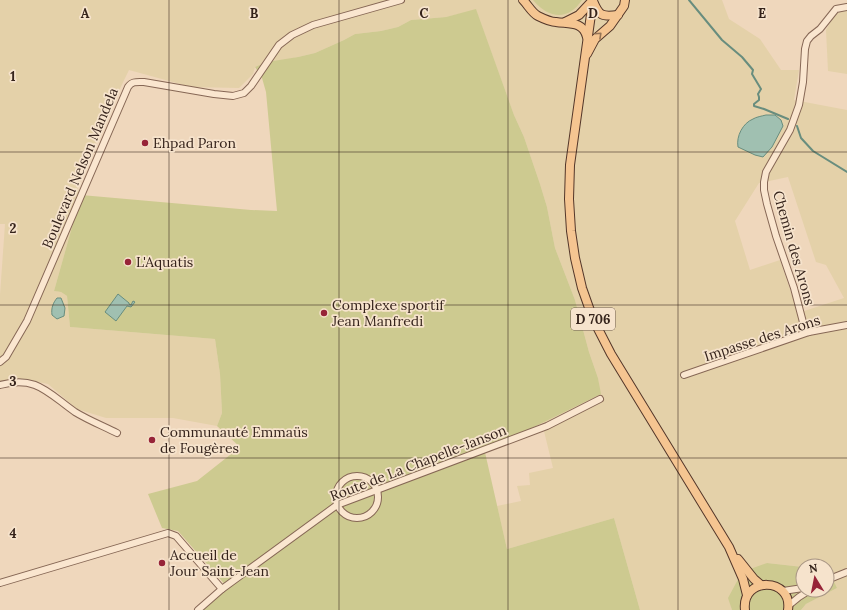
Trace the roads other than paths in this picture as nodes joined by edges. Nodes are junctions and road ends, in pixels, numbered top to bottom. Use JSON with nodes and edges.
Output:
{"nodes":[{"id":1,"x":401,"y":0,"type":"edge"},
{"id":2,"x":523,"y":0,"type":"edge"},
{"id":3,"x":593,"y":0,"type":"edge"},
{"id":4,"x":625,"y":0,"type":"edge"},
{"id":5,"x":847,"y":7,"type":"edge"},
{"id":6,"x":618,"y":15,"type":"junction"},
{"id":7,"x":565,"y":22,"type":"junction"},
{"id":8,"x":587,"y":37,"type":"junction"},
{"id":9,"x":585,"y":58,"type":"junction"},
{"id":10,"x":847,"y":325,"type":"edge"},
{"id":11,"x":809,"y":332,"type":"junction"},
{"id":12,"x":0,"y":362,"type":"edge"},
{"id":13,"x":684,"y":375,"type":"dead end"},
{"id":14,"x":0,"y":385,"type":"edge"},
{"id":15,"x":600,"y":399,"type":"dead end"},
{"id":16,"x":117,"y":433,"type":"dead end"},
{"id":17,"x":376,"y":490,"type":"junction"},
{"id":18,"x":337,"y":505,"type":"junction"},
{"id":19,"x":728,"y":547,"type":"junction"},
{"id":20,"x":847,"y":572,"type":"edge"},
{"id":21,"x":835,"y":577,"type":"edge"},
{"id":22,"x":0,"y":583,"type":"edge"},
{"id":23,"x":761,"y":585,"type":"junction"},
{"id":24,"x":222,"y":589,"type":"junction"},
{"id":25,"x":795,"y":590,"type":"edge"},
{"id":26,"x":783,"y":592,"type":"junction"},
{"id":27,"x":747,"y":595,"type":"junction"},
{"id":28,"x":798,"y":598,"type":"edge"},
{"id":29,"x":788,"y":608,"type":"edge"},
{"id":30,"x":198,"y":610,"type":"edge"},
{"id":31,"x":745,"y":610,"type":"edge"}],
"edges":[{"from":1,"to":12,"type":"street","name":"Boulevard Nelson Mandela"},
{"from":2,"to":7,"type":"main road"},
{"from":3,"to":6,"type":"main road"},
{"from":3,"to":7,"type":"main road"},
{"from":3,"to":8,"type":"main road","number":"D 706"},
{"from":4,"to":6,"type":"main road"},
{"from":5,"to":11,"type":"street","name":"Chemin des Arons"},
{"from":9,"to":6,"type":"main road","one_way":true},
{"from":7,"to":8,"type":"main road"},
{"from":8,"to":9,"type":"main road","number":"D 706"},
{"from":9,"to":19,"type":"main road","number":"D 706"},
{"from":10,"to":11,"type":"street","name":"Impasse des Arons"},
{"from":11,"to":13,"type":"street","name":"Impasse des Arons"},
{"from":14,"to":16,"type":"street"},
{"from":15,"to":17,"type":"street","name":"Route de La Chapelle-Janson"},
{"from":17,"to":18,"type":"street","name":"Route de La Chapelle-Janson"},
{"from":17,"to":18,"type":"street"},
{"from":17,"to":18,"type":"street"},
{"from":18,"to":24,"type":"street","name":"Route de La Chapelle-Janson"},
{"from":19,"to":23,"type":"main road","number":"D 706"},
{"from":19,"to":27,"type":"main road","number":"D 706"},
{"from":20,"to":21,"type":"street"},
{"from":22,"to":24,"type":"street"},
{"from":23,"to":26,"type":"main road"},
{"from":23,"to":27,"type":"main road"},
{"from":24,"to":30,"type":"street","name":"Route de La Chapelle-Janson"},
{"from":25,"to":26,"type":"street"},
{"from":26,"to":29,"type":"main road"},
{"from":27,"to":31,"type":"main road"},
{"from":28,"to":29,"type":"street"}]}
